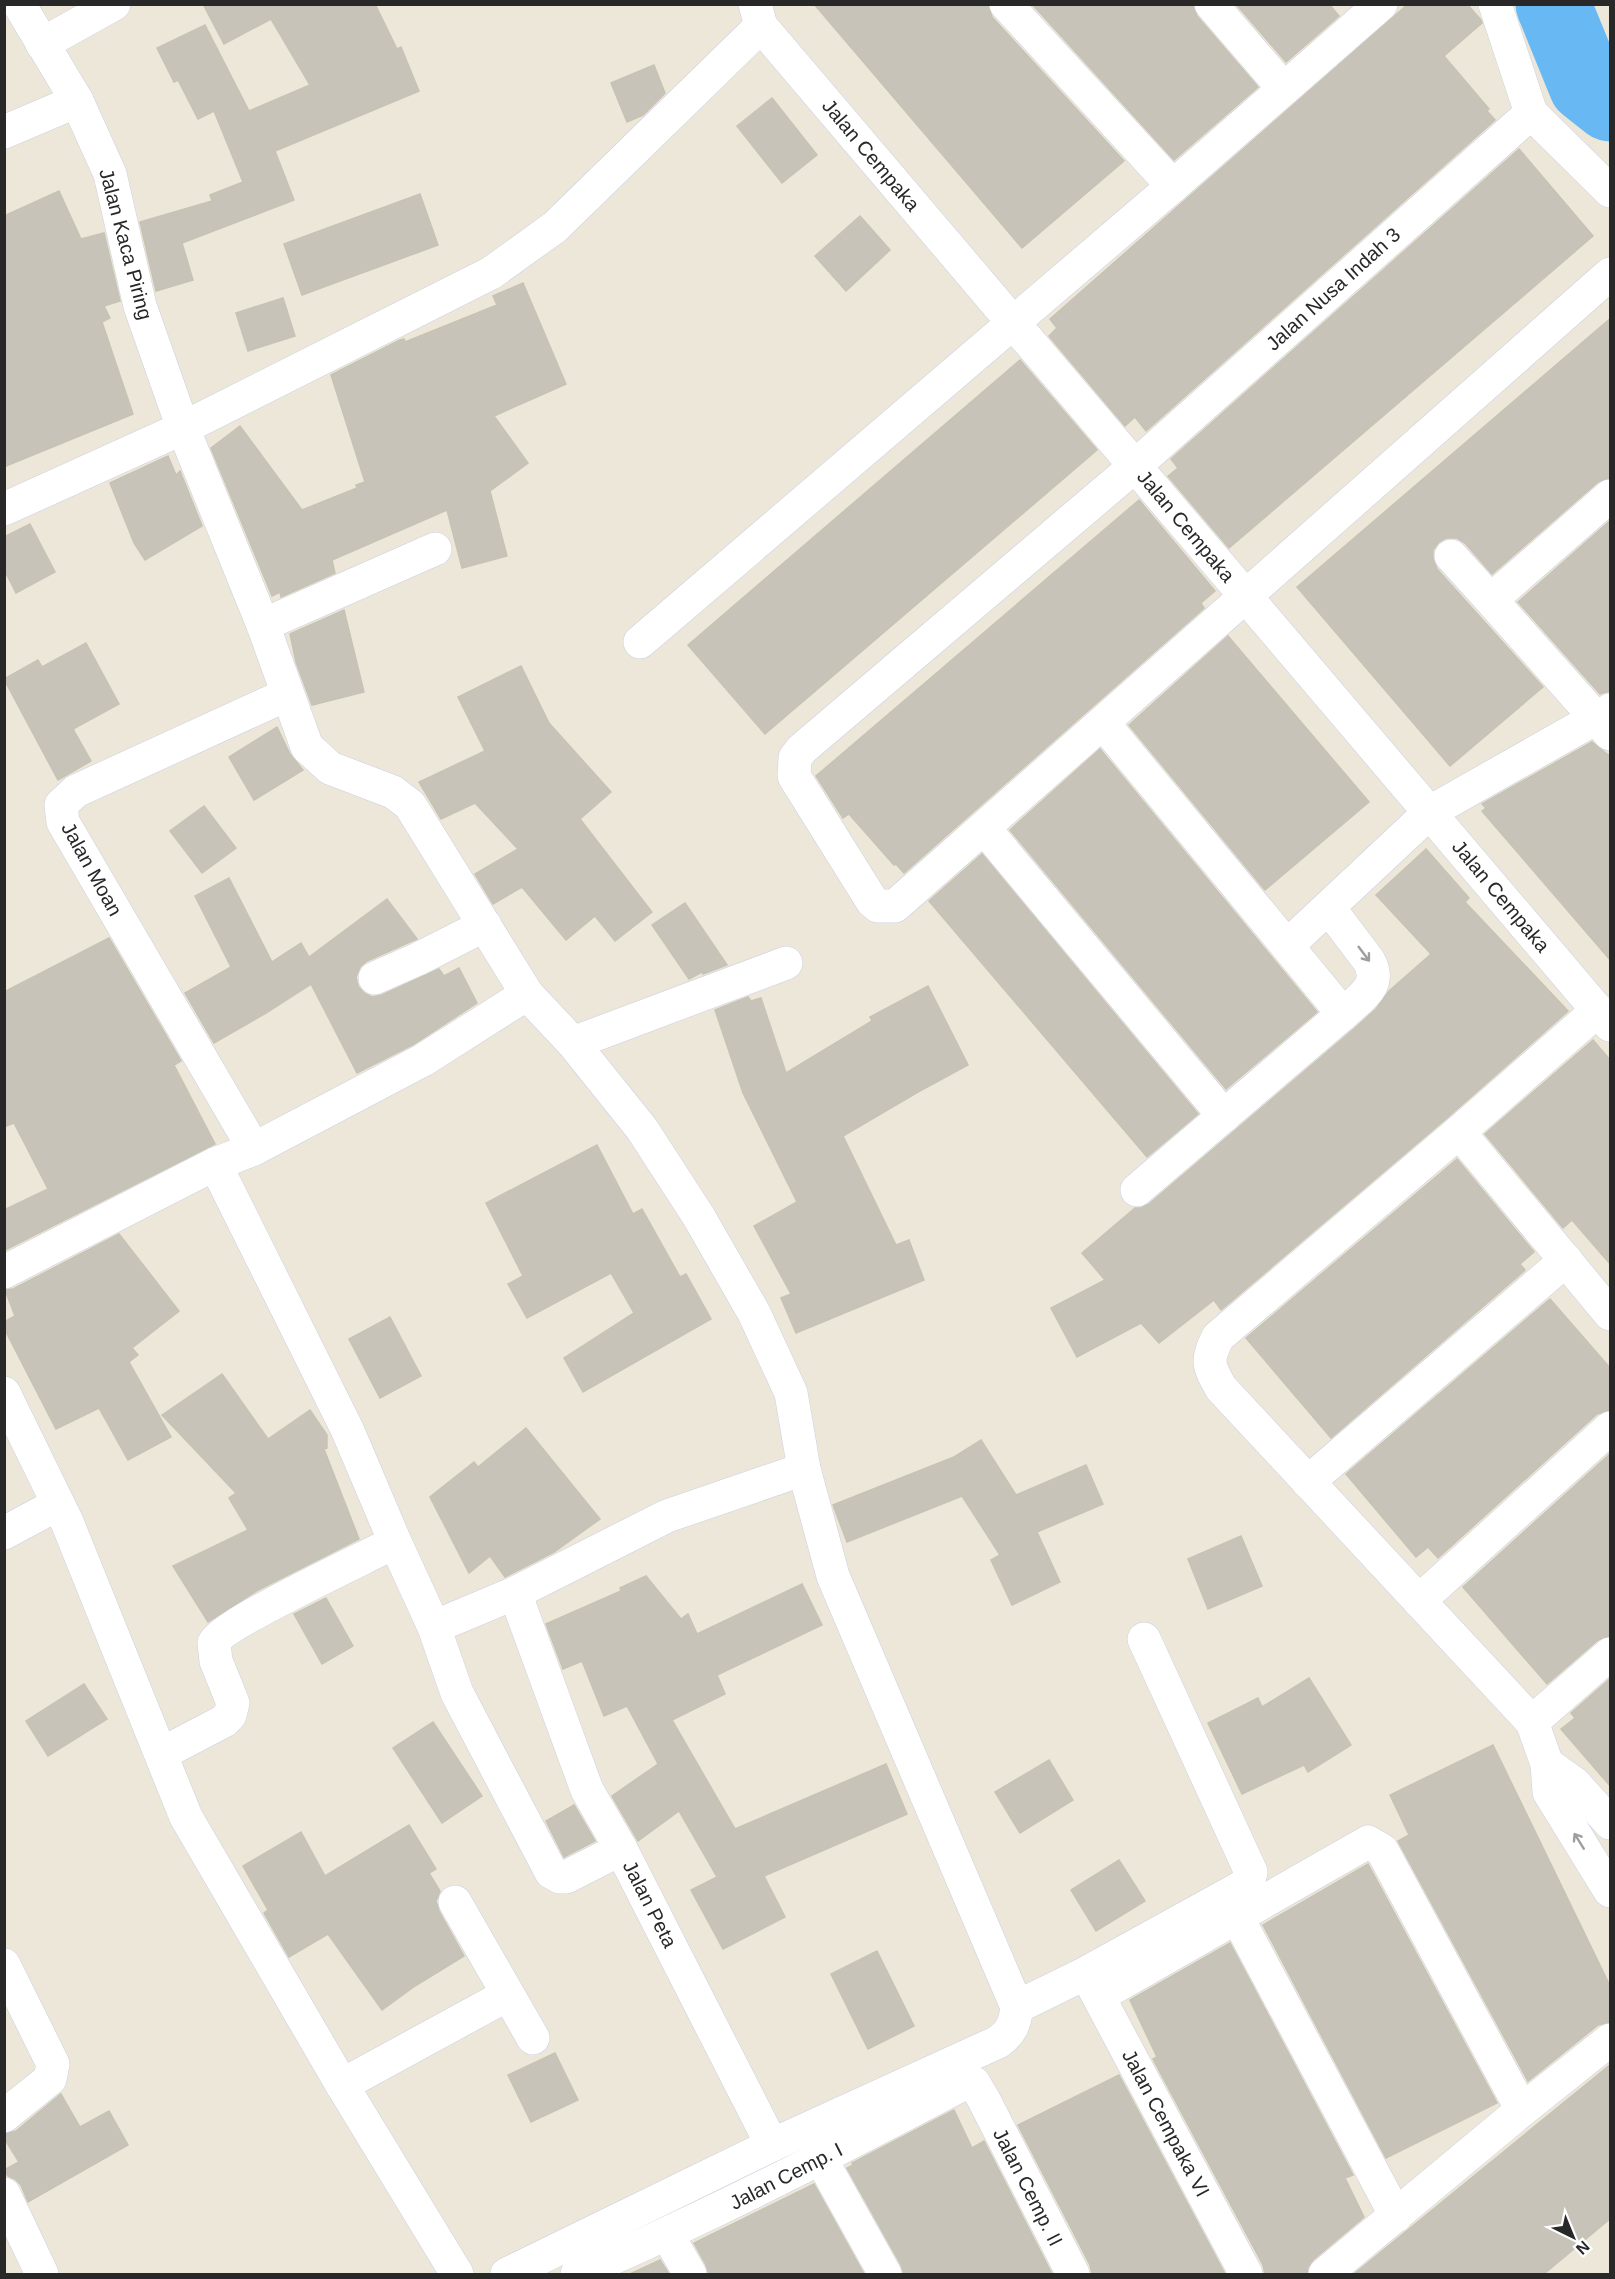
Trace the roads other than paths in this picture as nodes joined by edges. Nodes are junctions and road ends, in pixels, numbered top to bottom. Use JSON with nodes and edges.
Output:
{"nodes":[{"id":1,"x":19,"y":4,"type":"edge"},
{"id":2,"x":114,"y":4,"type":"edge"},
{"id":3,"x":1006,"y":4,"type":"edge"},
{"id":4,"x":1211,"y":4,"type":"edge"},
{"id":5,"x":1381,"y":4,"type":"edge"},
{"id":6,"x":1495,"y":4,"type":"edge"},
{"id":7,"x":758,"y":15,"type":"edge"},
{"id":8,"x":42,"y":44,"type":"junction"},
{"id":9,"x":1284,"y":88,"type":"junction"},
{"id":10,"x":77,"y":101,"type":"junction"},
{"id":11,"x":1530,"y":113,"type":"junction"},
{"id":12,"x":4,"y":132,"type":"edge"},
{"id":13,"x":1173,"y":186,"type":"junction"},
{"id":14,"x":1611,"y":191,"type":"edge"},
{"id":15,"x":1611,"y":274,"type":"edge"},
{"id":16,"x":1014,"y":322,"type":"junction"},
{"id":17,"x":183,"y":428,"type":"junction"},
{"id":18,"x":1135,"y":466,"type":"junction"},
{"id":19,"x":1611,"y":496,"type":"edge"},
{"id":20,"x":4,"y":509,"type":"edge"},
{"id":21,"x":435,"y":549,"type":"dead end"},
{"id":22,"x":1450,"y":556,"type":"dead end"},
{"id":23,"x":1246,"y":596,"type":"junction"},
{"id":24,"x":1491,"y":600,"type":"junction"},
{"id":25,"x":263,"y":625,"type":"junction"},
{"id":26,"x":640,"y":642,"type":"dead end"},
{"id":27,"x":286,"y":695,"type":"junction"},
{"id":28,"x":1606,"y":721,"type":"edge"},
{"id":29,"x":1103,"y":723,"type":"junction"},
{"id":30,"x":1430,"y":813,"type":"junction"},
{"id":31,"x":984,"y":828,"type":"junction"},
{"id":32,"x":1329,"y":908,"type":"junction"},
{"id":33,"x":485,"y":925,"type":"junction"},
{"id":34,"x":1287,"y":946,"type":"junction"},
{"id":35,"x":786,"y":963,"type":"dead end"},
{"id":36,"x":375,"y":978,"type":"dead end"},
{"id":37,"x":527,"y":994,"type":"junction"},
{"id":38,"x":1343,"y":1014,"type":"junction"},
{"id":39,"x":1604,"y":1018,"type":"edge"},
{"id":40,"x":573,"y":1043,"type":"junction"},
{"id":41,"x":1224,"y":1116,"type":"junction"},
{"id":42,"x":1459,"y":1132,"type":"junction"},
{"id":43,"x":254,"y":1149,"type":"junction"},
{"id":44,"x":215,"y":1164,"type":"junction"},
{"id":45,"x":1137,"y":1190,"type":"dead end"},
{"id":46,"x":1566,"y":1260,"type":"junction"},
{"id":47,"x":4,"y":1272,"type":"edge"},
{"id":48,"x":1611,"y":1314,"type":"edge"},
{"id":49,"x":4,"y":1393,"type":"edge"},
{"id":50,"x":1611,"y":1428,"type":"edge"},
{"id":51,"x":804,"y":1469,"type":"junction"},
{"id":52,"x":1308,"y":1482,"type":"junction"},
{"id":53,"x":58,"y":1504,"type":"junction"},
{"id":54,"x":4,"y":1533,"type":"edge"},
{"id":55,"x":395,"y":1542,"type":"junction"},
{"id":56,"x":515,"y":1593,"type":"junction"},
{"id":57,"x":1419,"y":1601,"type":"junction"},
{"id":58,"x":434,"y":1627,"type":"junction"},
{"id":59,"x":1143,"y":1640,"type":"dead end"},
{"id":60,"x":1611,"y":1654,"type":"edge"},
{"id":61,"x":1532,"y":1722,"type":"junction"},
{"id":62,"x":161,"y":1754,"type":"junction"},
{"id":63,"x":1546,"y":1764,"type":"junction"},
{"id":64,"x":1611,"y":1823,"type":"edge"},
{"id":65,"x":621,"y":1849,"type":"junction"},
{"id":66,"x":1611,"y":1890,"type":"edge"},
{"id":67,"x":455,"y":1902,"type":"dead end"},
{"id":68,"x":1236,"y":1915,"type":"junction"},
{"id":69,"x":4,"y":1965,"type":"edge"},
{"id":70,"x":1092,"y":1984,"type":"junction"},
{"id":71,"x":507,"y":1995,"type":"junction"},
{"id":72,"x":1017,"y":2007,"type":"junction"},
{"id":73,"x":533,"y":2038,"type":"dead end"},
{"id":74,"x":1611,"y":2040,"type":"edge"},
{"id":75,"x":342,"y":2085,"type":"junction"},
{"id":76,"x":984,"y":2100,"type":"joint"},
{"id":77,"x":1522,"y":2110,"type":"junction"},
{"id":78,"x":4,"y":2116,"type":"edge"},
{"id":79,"x":772,"y":2145,"type":"junction"},
{"id":80,"x":820,"y":2159,"type":"junction"},
{"id":81,"x":4,"y":2194,"type":"edge"},
{"id":82,"x":1396,"y":2216,"type":"junction"},
{"id":83,"x":668,"y":2234,"type":"junction"},
{"id":84,"x":42,"y":2274,"type":"edge"},
{"id":85,"x":457,"y":2274,"type":"edge"},
{"id":86,"x":507,"y":2274,"type":"edge"},
{"id":87,"x":577,"y":2274,"type":"edge"},
{"id":88,"x":690,"y":2274,"type":"edge"},
{"id":89,"x":885,"y":2274,"type":"edge"},
{"id":90,"x":1072,"y":2274,"type":"edge"},
{"id":91,"x":1246,"y":2274,"type":"edge"},
{"id":92,"x":1325,"y":2274,"type":"edge"}],
"edges":[{"from":1,"to":8,"type":"street","name":"Jalan Kaca Piring"},
{"from":2,"to":8,"type":"street"},
{"from":3,"to":13,"type":"street"},
{"from":4,"to":9,"type":"street"},
{"from":5,"to":9,"type":"street"},
{"from":6,"to":11,"type":"street"},
{"from":7,"to":16,"type":"street","name":"Jalan Cempaka"},
{"from":7,"to":17,"type":"street"},
{"from":8,"to":10,"type":"street","name":"Jalan Kaca Piring"},
{"from":9,"to":13,"type":"street"},
{"from":10,"to":12,"type":"street"},
{"from":10,"to":17,"type":"street","name":"Jalan Kaca Piring"},
{"from":11,"to":14,"type":"street"},
{"from":11,"to":18,"type":"street","name":"Jalan Nusa Indah 3"},
{"from":13,"to":16,"type":"street"},
{"from":15,"to":23,"type":"street"},
{"from":16,"to":18,"type":"street","name":"Jalan Cempaka"},
{"from":16,"to":26,"type":"street"},
{"from":17,"to":20,"type":"street"},
{"from":17,"to":25,"type":"street","name":"Jalan Kaca Piring"},
{"from":18,"to":23,"type":"street","name":"Jalan Cempaka"},
{"from":18,"to":31,"type":"street","name":"Jalan Nusa Indah 3"},
{"from":19,"to":24,"type":"street"},
{"from":21,"to":25,"type":"street"},
{"from":22,"to":24,"type":"street"},
{"from":23,"to":29,"type":"street"},
{"from":23,"to":30,"type":"street","name":"Jalan Cempaka"},
{"from":24,"to":28,"type":"street"},
{"from":25,"to":27,"type":"street","name":"Jalan Kaca Piring"},
{"from":27,"to":33,"type":"street","name":"Jalan Kaca Piring"},
{"from":27,"to":43,"type":"street","name":"Jalan Moan"},
{"from":28,"to":30,"type":"street"},
{"from":29,"to":31,"type":"street"},
{"from":29,"to":34,"type":"street"},
{"from":30,"to":32,"type":"street"},
{"from":30,"to":39,"type":"street","name":"Jalan Cempaka"},
{"from":31,"to":41,"type":"street"},
{"from":32,"to":34,"type":"street"},
{"from":32,"to":38,"type":"street","one_way":true},
{"from":33,"to":36,"type":"street"},
{"from":33,"to":37,"type":"street","name":"Jalan Kaca Piring"},
{"from":34,"to":38,"type":"street"},
{"from":35,"to":40,"type":"street"},
{"from":37,"to":40,"type":"street","name":"Jalan Kaca Piring"},
{"from":37,"to":43,"type":"street"},
{"from":38,"to":41,"type":"street"},
{"from":39,"to":42,"type":"street"},
{"from":40,"to":51,"type":"street","name":"Jalan Kaca Piring"},
{"from":41,"to":45,"type":"street"},
{"from":42,"to":46,"type":"street"},
{"from":42,"to":52,"type":"street"},
{"from":43,"to":44,"type":"street"},
{"from":44,"to":47,"type":"street"},
{"from":44,"to":55,"type":"street","name":"Jalan Peta"},
{"from":46,"to":48,"type":"street"},
{"from":46,"to":52,"type":"street"},
{"from":49,"to":53,"type":"street"},
{"from":50,"to":57,"type":"street"},
{"from":51,"to":56,"type":"street"},
{"from":51,"to":72,"type":"street","name":"Jalan Kaca Piring"},
{"from":52,"to":57,"type":"street"},
{"from":53,"to":54,"type":"street"},
{"from":53,"to":62,"type":"street"},
{"from":55,"to":58,"type":"street","name":"Jalan Peta"},
{"from":55,"to":62,"type":"street"},
{"from":56,"to":58,"type":"street"},
{"from":56,"to":65,"type":"street"},
{"from":57,"to":61,"type":"street"},
{"from":58,"to":65,"type":"street","name":"Jalan Peta"},
{"from":59,"to":70,"type":"street"},
{"from":60,"to":61,"type":"street"},
{"from":61,"to":63,"type":"street"},
{"from":62,"to":75,"type":"street"},
{"from":63,"to":64,"type":"street"},
{"from":66,"to":63,"type":"street","one_way":true},
{"from":65,"to":79,"type":"street","name":"Jalan Peta"},
{"from":67,"to":71,"type":"street"},
{"from":68,"to":70,"type":"street"},
{"from":68,"to":77,"type":"street"},
{"from":68,"to":82,"type":"street"},
{"from":69,"to":78,"type":"street"},
{"from":70,"to":72,"type":"street"},
{"from":70,"to":91,"type":"street","name":"Jalan Cempaka VI"},
{"from":71,"to":73,"type":"street"},
{"from":71,"to":75,"type":"street"},
{"from":72,"to":79,"type":"street"},
{"from":74,"to":77,"type":"street"},
{"from":75,"to":85,"type":"street"},
{"from":76,"to":80,"type":"street","name":"Jalan Cemp. I"},
{"from":76,"to":90,"type":"street","name":"Jalan Cemp. II"},
{"from":77,"to":82,"type":"street"},
{"from":79,"to":86,"type":"street"},
{"from":80,"to":83,"type":"street","name":"Jalan Cemp. I"},
{"from":80,"to":89,"type":"street"},
{"from":81,"to":84,"type":"street"},
{"from":82,"to":92,"type":"street"},
{"from":83,"to":87,"type":"street","name":"Jalan Cemp. I"},
{"from":83,"to":88,"type":"street"}]}
